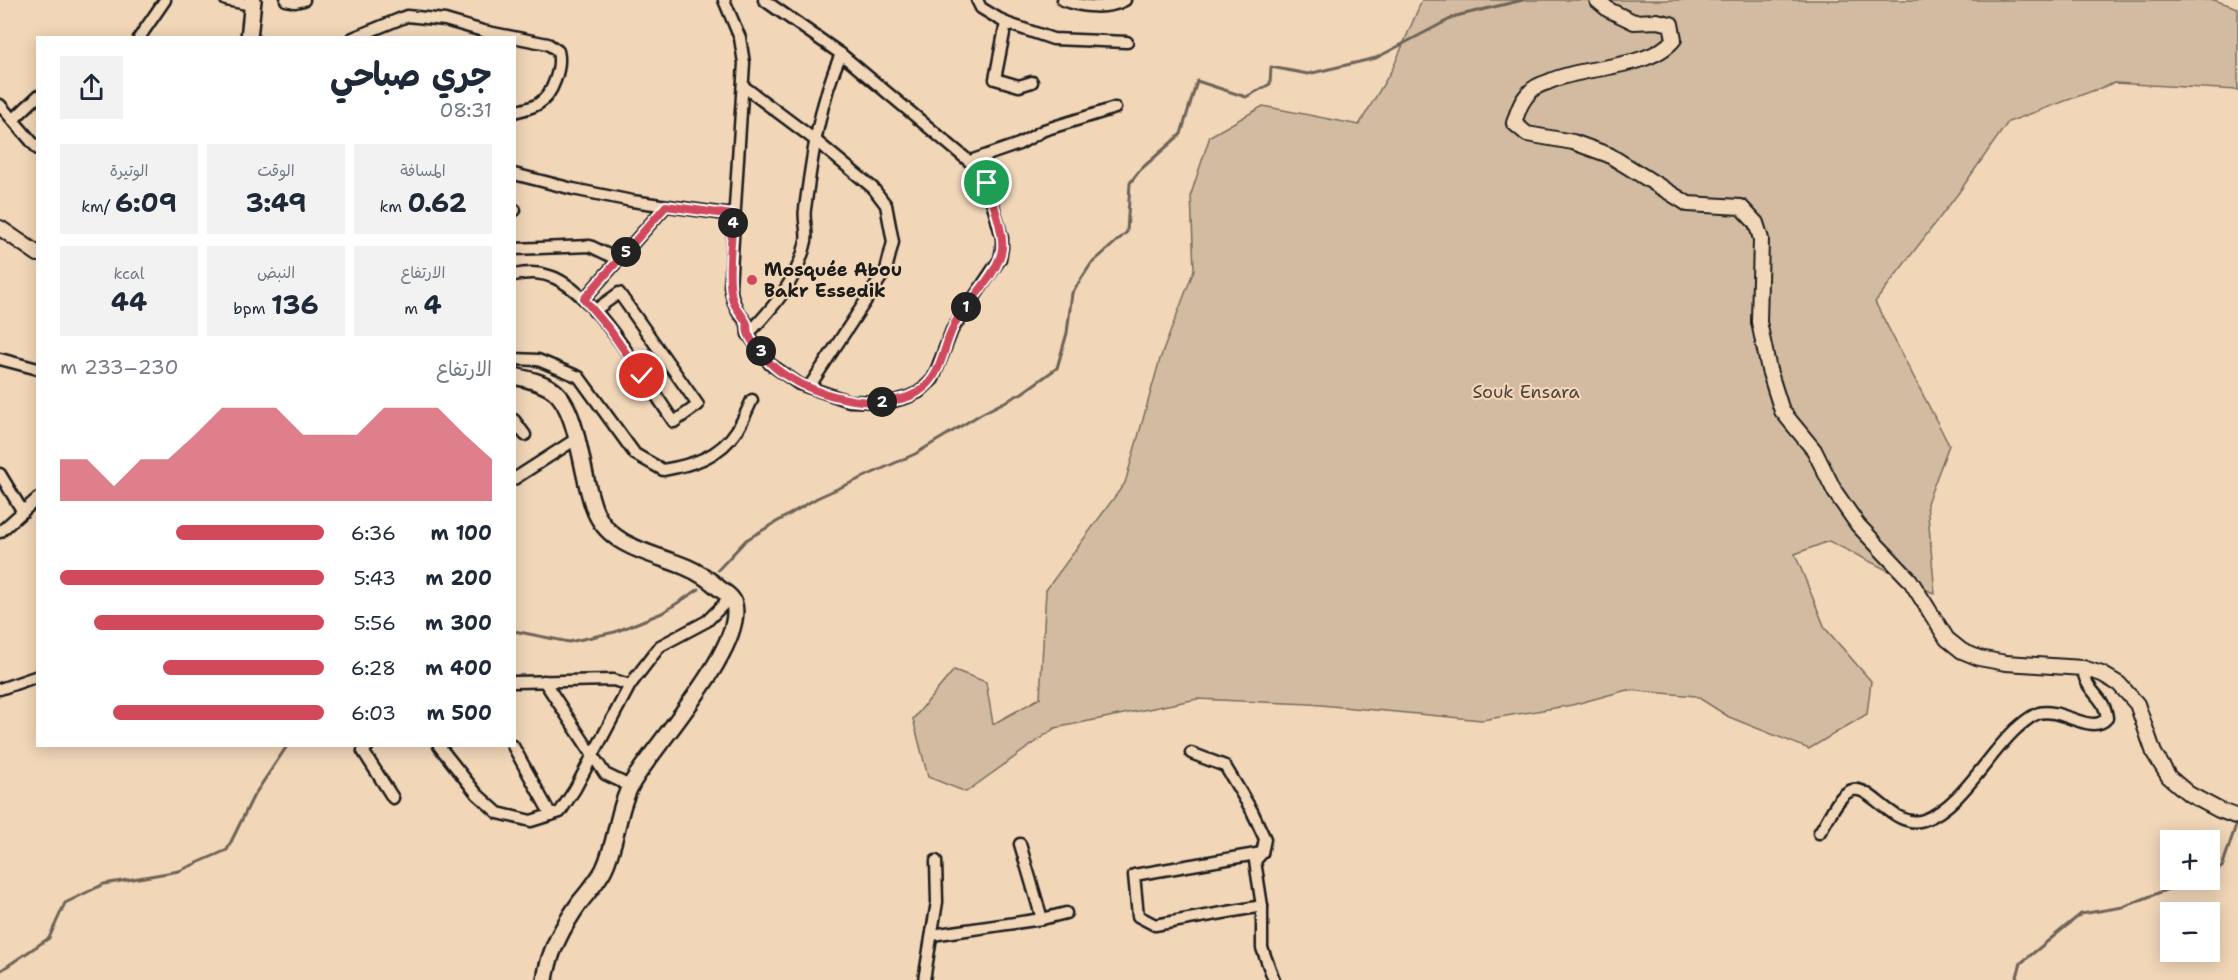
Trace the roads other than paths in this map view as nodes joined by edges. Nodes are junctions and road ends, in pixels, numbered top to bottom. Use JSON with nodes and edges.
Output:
{"nodes":[{"id":1,"x":165,"y":0,"type":"edge"},
{"id":2,"x":226,"y":0,"type":"edge"},
{"id":3,"x":286,"y":0,"type":"edge"},
{"id":4,"x":304,"y":0,"type":"edge"},
{"id":5,"x":724,"y":0,"type":"edge"},
{"id":6,"x":764,"y":0,"type":"edge"},
{"id":7,"x":976,"y":0,"type":"edge"},
{"id":8,"x":1063,"y":0,"type":"edge"},
{"id":9,"x":1125,"y":0,"type":"edge"},
{"id":10,"x":1597,"y":0,"type":"edge"},
{"id":11,"x":253,"y":2,"type":"edge"},
{"id":12,"x":1006,"y":23,"type":"junction"},
{"id":13,"x":140,"y":36,"type":"edge"},
{"id":14,"x":249,"y":36,"type":"edge"},
{"id":15,"x":358,"y":36,"type":"edge"},
{"id":16,"x":508,"y":36,"type":"edge"},
{"id":17,"x":516,"y":38,"type":"edge"},
{"id":18,"x":1127,"y":42,"type":"dead end"},
{"id":19,"x":841,"y":54,"type":"junction"},
{"id":20,"x":1032,"y":82,"type":"dead end"},
{"id":21,"x":744,"y":86,"type":"junction"},
{"id":22,"x":36,"y":98,"type":"edge"},
{"id":23,"x":0,"y":105,"type":"edge"},
{"id":24,"x":1115,"y":108,"type":"dead end"},
{"id":25,"x":516,"y":111,"type":"edge"},
{"id":26,"x":13,"y":120,"type":"junction"},
{"id":27,"x":815,"y":140,"type":"junction"},
{"id":28,"x":36,"y":147,"type":"edge"},
{"id":29,"x":970,"y":161,"type":"junction"},
{"id":30,"x":516,"y":175,"type":"edge"},
{"id":31,"x":666,"y":206,"type":"junction"},
{"id":32,"x":733,"y":215,"type":"junction"},
{"id":33,"x":0,"y":228,"type":"edge"},
{"id":34,"x":516,"y":249,"type":"edge"},
{"id":35,"x":36,"y":253,"type":"edge"},
{"id":36,"x":619,"y":260,"type":"junction"},
{"id":37,"x":516,"y":274,"type":"edge"},
{"id":38,"x":584,"y":299,"type":"junction"},
{"id":39,"x":594,"y":311,"type":"junction"},
{"id":40,"x":748,"y":334,"type":"junction"},
{"id":41,"x":0,"y":359,"type":"edge"},
{"id":42,"x":516,"y":359,"type":"edge"},
{"id":43,"x":36,"y":368,"type":"edge"},
{"id":44,"x":516,"y":376,"type":"edge"},
{"id":45,"x":809,"y":387,"type":"junction"},
{"id":46,"x":752,"y":400,"type":"dead end"},
{"id":47,"x":516,"y":423,"type":"edge"},
{"id":48,"x":525,"y":435,"type":"dead end"},
{"id":49,"x":576,"y":439,"type":"junction"},
{"id":50,"x":0,"y":474,"type":"edge"},
{"id":51,"x":516,"y":478,"type":"edge"},
{"id":52,"x":36,"y":500,"type":"edge"},
{"id":53,"x":23,"y":512,"type":"junction"},
{"id":54,"x":0,"y":532,"type":"edge"},
{"id":55,"x":731,"y":597,"type":"junction"},
{"id":56,"x":2083,"y":668,"type":"junction"},
{"id":57,"x":36,"y":677,"type":"edge"},
{"id":58,"x":544,"y":681,"type":"junction"},
{"id":59,"x":516,"y":682,"type":"edge"},
{"id":60,"x":630,"y":685,"type":"junction"},
{"id":61,"x":0,"y":689,"type":"edge"},
{"id":62,"x":367,"y":747,"type":"edge"},
{"id":63,"x":440,"y":747,"type":"edge"},
{"id":64,"x":514,"y":747,"type":"edge"},
{"id":65,"x":1191,"y":753,"type":"dead end"},
{"id":66,"x":592,"y":754,"type":"junction"},
{"id":67,"x":630,"y":786,"type":"junction"},
{"id":68,"x":393,"y":798,"type":"dead end"},
{"id":69,"x":551,"y":814,"type":"junction"},
{"id":70,"x":2238,"y":816,"type":"edge"},
{"id":71,"x":1819,"y":833,"type":"dead end"},
{"id":72,"x":1020,"y":844,"type":"dead end"},
{"id":73,"x":1262,"y":853,"type":"junction"},
{"id":74,"x":936,"y":861,"type":"dead end"},
{"id":75,"x":1262,"y":906,"type":"junction"},
{"id":76,"x":1066,"y":913,"type":"dead end"},
{"id":77,"x":1042,"y":919,"type":"junction"},
{"id":78,"x":932,"y":935,"type":"junction"},
{"id":79,"x":545,"y":980,"type":"edge"},
{"id":80,"x":924,"y":980,"type":"edge"},
{"id":81,"x":1274,"y":980,"type":"edge"}],
"edges":[{"from":1,"to":13,"type":"street"},
{"from":2,"to":11,"type":"street"},
{"from":3,"to":4,"type":"street"},
{"from":5,"to":21,"type":"street"},
{"from":6,"to":19,"type":"street"},
{"from":7,"to":12,"type":"street"},
{"from":8,"to":9,"type":"street"},
{"from":10,"to":56,"type":"street"},
{"from":11,"to":14,"type":"main road"},
{"from":12,"to":18,"type":"street"},
{"from":12,"to":20,"type":"street"},
{"from":15,"to":16,"type":"street"},
{"from":17,"to":25,"type":"street"},
{"from":19,"to":27,"type":"street"},
{"from":19,"to":29,"type":"street"},
{"from":21,"to":27,"type":"street"},
{"from":21,"to":32,"type":"street"},
{"from":22,"to":26,"type":"street"},
{"from":23,"to":26,"type":"street"},
{"from":24,"to":29,"type":"street"},
{"from":26,"to":28,"type":"street"},
{"from":27,"to":40,"type":"street"},
{"from":27,"to":45,"type":"street"},
{"from":29,"to":45,"type":"street"},
{"from":30,"to":31,"type":"street"},
{"from":31,"to":32,"type":"street"},
{"from":31,"to":36,"type":"street"},
{"from":32,"to":40,"type":"street"},
{"from":33,"to":35,"type":"street"},
{"from":34,"to":36,"type":"street"},
{"from":36,"to":38,"type":"street"},
{"from":37,"to":38,"type":"street"},
{"from":38,"to":39,"type":"street"},
{"from":39,"to":39,"type":"street"},
{"from":40,"to":45,"type":"street"},
{"from":41,"to":43,"type":"street"},
{"from":42,"to":46,"type":"street"},
{"from":44,"to":49,"type":"main road"},
{"from":47,"to":48,"type":"street"},
{"from":49,"to":51,"type":"street"},
{"from":49,"to":55,"type":"main road"},
{"from":50,"to":53,"type":"street"},
{"from":52,"to":53,"type":"street"},
{"from":53,"to":54,"type":"street"},
{"from":55,"to":60,"type":"street"},
{"from":55,"to":67,"type":"main road"},
{"from":56,"to":70,"type":"street"},
{"from":56,"to":71,"type":"street"},
{"from":57,"to":61,"type":"street"},
{"from":58,"to":59,"type":"street"},
{"from":58,"to":60,"type":"street"},
{"from":58,"to":66,"type":"street"},
{"from":60,"to":66,"type":"street"},
{"from":62,"to":68,"type":"street"},
{"from":63,"to":69,"type":"street"},
{"from":64,"to":69,"type":"street"},
{"from":65,"to":73,"type":"street"},
{"from":66,"to":67,"type":"street"},
{"from":66,"to":69,"type":"street"},
{"from":67,"to":79,"type":"main road"},
{"from":72,"to":77,"type":"street"},
{"from":73,"to":75,"type":"street"},
{"from":73,"to":75,"type":"street"},
{"from":74,"to":78,"type":"street"},
{"from":75,"to":81,"type":"street"},
{"from":76,"to":77,"type":"street"},
{"from":77,"to":78,"type":"street"},
{"from":78,"to":80,"type":"street"}]}
